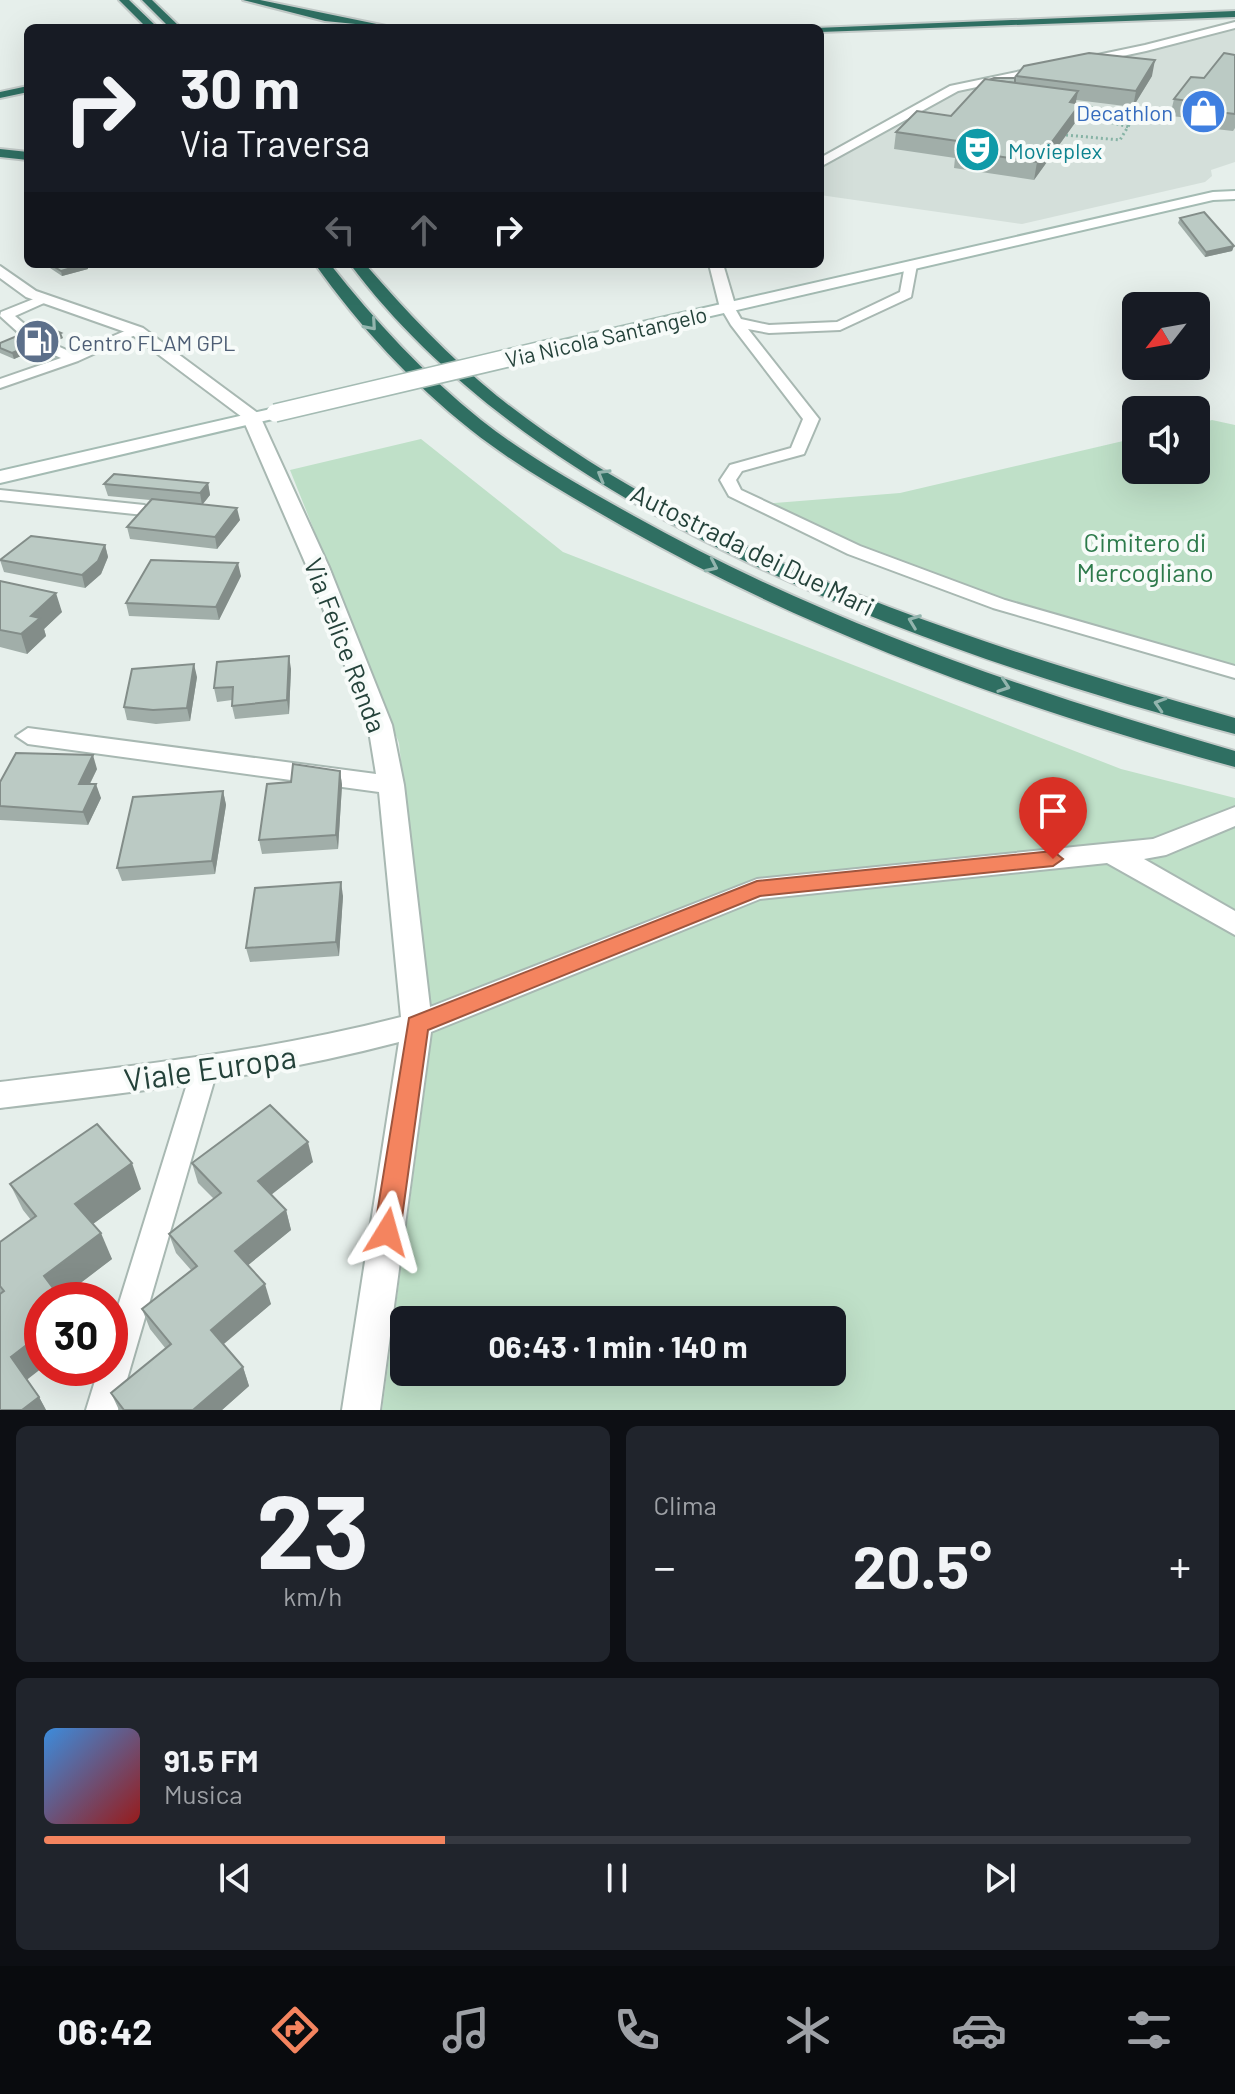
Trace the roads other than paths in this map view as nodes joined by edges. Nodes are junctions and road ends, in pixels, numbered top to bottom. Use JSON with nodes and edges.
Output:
{"nodes":[{"id":1,"x":117,"y":0,"type":"edge"},
{"id":2,"x":124,"y":0,"type":"edge"},
{"id":3,"x":147,"y":0,"type":"edge"},
{"id":4,"x":248,"y":0,"type":"edge"},
{"id":5,"x":1235,"y":3,"type":"edge"},
{"id":6,"x":1235,"y":12,"type":"edge"},
{"id":7,"x":1121,"y":18,"type":"junction"},
{"id":8,"x":137,"y":24,"type":"edge"},
{"id":9,"x":149,"y":24,"type":"edge"},
{"id":10,"x":172,"y":24,"type":"edge"},
{"id":11,"x":365,"y":24,"type":"edge"},
{"id":12,"x":1235,"y":25,"type":"edge"},
{"id":13,"x":824,"y":29,"type":"edge"},
{"id":14,"x":24,"y":90,"type":"edge"},
{"id":15,"x":0,"y":95,"type":"edge"},
{"id":16,"x":24,"y":150,"type":"edge"},
{"id":17,"x":0,"y":151,"type":"edge"},
{"id":18,"x":24,"y":155,"type":"edge"},
{"id":19,"x":824,"y":161,"type":"edge"},
{"id":20,"x":1235,"y":183,"type":"edge"},
{"id":21,"x":1235,"y":195,"type":"edge"},
{"id":22,"x":1213,"y":196,"type":"junction"},
{"id":23,"x":911,"y":265,"type":"junction"},
{"id":24,"x":305,"y":268,"type":"edge"},
{"id":25,"x":325,"y":268,"type":"edge"},
{"id":26,"x":361,"y":268,"type":"edge"},
{"id":27,"x":380,"y":268,"type":"edge"},
{"id":28,"x":717,"y":268,"type":"edge"},
{"id":29,"x":0,"y":271,"type":"edge"},
{"id":30,"x":46,"y":299,"type":"junction"},
{"id":31,"x":2,"y":315,"type":"edge"},
{"id":32,"x":732,"y":315,"type":"junction"},
{"id":33,"x":137,"y":331,"type":"junction"},
{"id":34,"x":73,"y":358,"type":"junction"},
{"id":35,"x":0,"y":384,"type":"edge"},
{"id":36,"x":264,"y":416,"type":"junction"},
{"id":37,"x":512,"y":416,"type":"junction"},
{"id":38,"x":0,"y":477,"type":"edge"},
{"id":39,"x":0,"y":495,"type":"edge"},
{"id":40,"x":144,"y":510,"type":"edge"},
{"id":41,"x":642,"y":531,"type":"junction"},
{"id":42,"x":1235,"y":672,"type":"edge"},
{"id":43,"x":1235,"y":726,"type":"edge"},
{"id":44,"x":28,"y":736,"type":"dead end"},
{"id":45,"x":1235,"y":759,"type":"edge"},
{"id":46,"x":391,"y":785,"type":"junction"},
{"id":47,"x":1235,"y":816,"type":"edge"},
{"id":48,"x":1112,"y":853,"type":"junction"},
{"id":49,"x":1235,"y":924,"type":"edge"},
{"id":50,"x":417,"y":1025,"type":"junction"},
{"id":51,"x":204,"y":1071,"type":"junction"},
{"id":52,"x":0,"y":1095,"type":"edge"},
{"id":53,"x":102,"y":1410,"type":"edge"},
{"id":54,"x":361,"y":1410,"type":"edge"}],
"edges":[{"from":1,"to":8,"type":"highway"},
{"from":2,"to":9,"type":"highway"},
{"from":3,"to":10,"type":"highway"},
{"from":4,"to":11,"type":"highway"},
{"from":5,"to":7,"type":"highway"},
{"from":6,"to":7,"type":"highway"},
{"from":7,"to":13,"type":"highway"},
{"from":12,"to":19,"type":"street"},
{"from":14,"to":15,"type":"highway"},
{"from":16,"to":17,"type":"highway"},
{"from":17,"to":18,"type":"highway"},
{"from":20,"to":22,"type":"street","name":"Via Nicola Santangelo"},
{"from":21,"to":22,"type":"street","name":"Via Nicola Santangelo"},
{"from":22,"to":23,"type":"street","name":"Via Nicola Santangelo"},
{"from":23,"to":32,"type":"street","name":"Via Nicola Santangelo"},
{"from":23,"to":32,"type":"lane"},
{"from":24,"to":41,"type":"highway"},
{"from":25,"to":41,"type":"highway","name":"Autostrada dei Due Mari","one_way":true},
{"from":26,"to":37,"type":"highway","name":"Autostrada dei Due Mari"},
{"from":27,"to":37,"type":"highway"},
{"from":28,"to":32,"type":"street"},
{"from":29,"to":30,"type":"street"},
{"from":30,"to":31,"type":"lane"},
{"from":30,"to":33,"type":"street"},
{"from":31,"to":34,"type":"lane"},
{"from":32,"to":36,"type":"street","name":"Via Nicola Santangelo","bridge":true},
{"from":32,"to":42,"type":"lane"},
{"from":33,"to":34,"type":"lane"},
{"from":33,"to":36,"type":"street"},
{"from":34,"to":35,"type":"lane"},
{"from":36,"to":38,"type":"street","name":"Via Nicola Santangelo"},
{"from":36,"to":46,"type":"street","name":"Via Felice Renda"},
{"from":43,"to":37,"type":"highway","name":"Autostrada dei Due Mari","one_way":true},
{"from":39,"to":40,"type":"lane"},
{"from":41,"to":45,"type":"highway","name":"Autostrada dei Due Mari","one_way":true},
{"from":44,"to":46,"type":"street"},
{"from":46,"to":50,"type":"street","name":"Via Felice Renda"},
{"from":47,"to":48,"type":"street","name":"Viale Europa"},
{"from":48,"to":49,"type":"street"},
{"from":48,"to":50,"type":"street","name":"Viale Europa"},
{"from":50,"to":51,"type":"street","name":"Viale Europa"},
{"from":50,"to":54,"type":"street","name":"Via Felice Renda"},
{"from":51,"to":52,"type":"street","name":"Viale Europa"},
{"from":51,"to":53,"type":"lane"}]}
